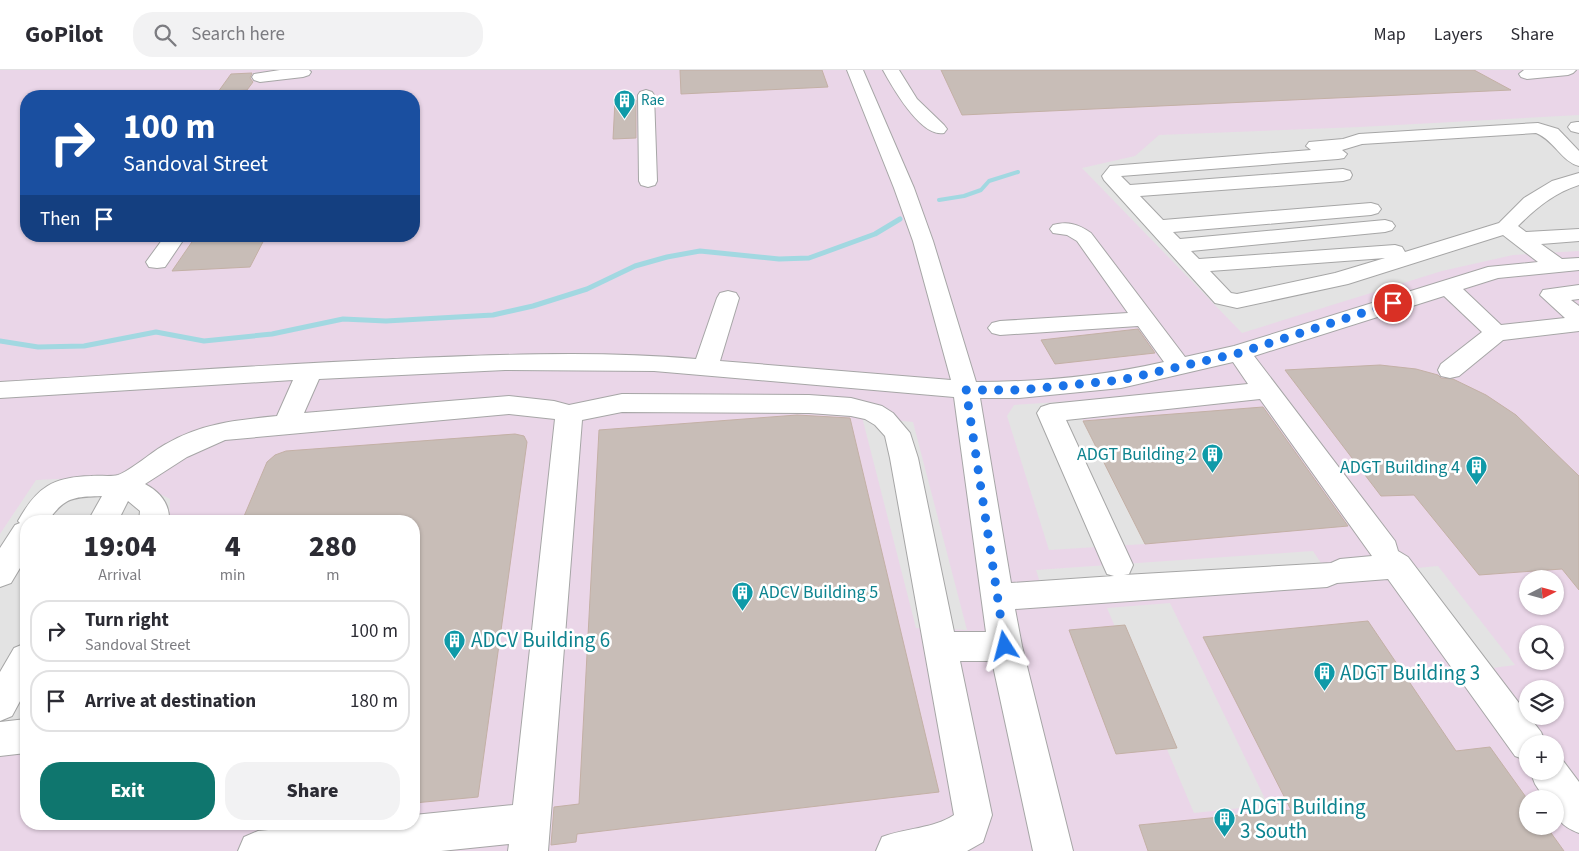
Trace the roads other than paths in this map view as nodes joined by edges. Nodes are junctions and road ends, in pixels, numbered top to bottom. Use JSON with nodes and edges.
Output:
{"nodes":[{"id":1,"x":855,"y":70,"type":"edge"},
{"id":2,"x":892,"y":70,"type":"edge"},
{"id":3,"x":1568,"y":70,"type":"edge"},
{"id":4,"x":304,"y":71,"type":"edge"},
{"id":5,"x":1527,"y":74,"type":"dead end"},
{"id":6,"x":260,"y":77,"type":"dead end"},
{"id":7,"x":287,"y":90,"type":"dead end"},
{"id":8,"x":646,"y":95,"type":"dead end"},
{"id":9,"x":938,"y":129,"type":"dead end"},
{"id":10,"x":1342,"y":149,"type":"junction"},
{"id":11,"x":1184,"y":154,"type":"dead end"},
{"id":12,"x":1579,"y":161,"type":"edge"},
{"id":13,"x":1579,"y":179,"type":"edge"},
{"id":14,"x":648,"y":181,"type":"dead end"},
{"id":15,"x":1349,"y":182,"type":"junction"},
{"id":16,"x":1124,"y":191,"type":"junction"},
{"id":17,"x":1140,"y":208,"type":"junction"},
{"id":18,"x":1371,"y":209,"type":"junction"},
{"id":19,"x":1385,"y":226,"type":"junction"},
{"id":20,"x":1157,"y":227,"type":"junction"},
{"id":21,"x":1060,"y":228,"type":"dead end"},
{"id":22,"x":1514,"y":233,"type":"junction"},
{"id":23,"x":1579,"y":236,"type":"edge"},
{"id":24,"x":171,"y":242,"type":"edge"},
{"id":25,"x":1174,"y":246,"type":"junction"},
{"id":26,"x":1414,"y":253,"type":"junction"},
{"id":27,"x":156,"y":262,"type":"dead end"},
{"id":28,"x":1579,"y":264,"type":"edge"},
{"id":29,"x":1194,"y":266,"type":"junction"},
{"id":30,"x":1557,"y":266,"type":"junction"},
{"id":31,"x":1516,"y":269,"type":"junction"},
{"id":32,"x":1447,"y":286,"type":"junction"},
{"id":33,"x":1579,"y":292,"type":"edge"},
{"id":34,"x":1551,"y":295,"type":"junction"},
{"id":35,"x":728,"y":298,"type":"dead end"},
{"id":36,"x":1579,"y":318,"type":"edge"},
{"id":37,"x":1144,"y":319,"type":"junction"},
{"id":38,"x":1579,"y":324,"type":"edge"},
{"id":39,"x":1000,"y":328,"type":"dead end"},
{"id":40,"x":1496,"y":333,"type":"junction"},
{"id":41,"x":1239,"y":353,"type":"junction"},
{"id":42,"x":706,"y":366,"type":"junction"},
{"id":43,"x":1179,"y":366,"type":"junction"},
{"id":44,"x":1450,"y":370,"type":"dead end"},
{"id":45,"x":310,"y":371,"type":"junction"},
{"id":46,"x":0,"y":390,"type":"edge"},
{"id":47,"x":966,"y":390,"type":"junction"},
{"id":48,"x":1266,"y":390,"type":"junction"},
{"id":49,"x":569,"y":414,"type":"junction"},
{"id":50,"x":286,"y":424,"type":"junction"},
{"id":51,"x":123,"y":485,"type":"junction"},
{"id":52,"x":38,"y":515,"type":"edge"},
{"id":53,"x":106,"y":515,"type":"edge"},
{"id":54,"x":155,"y":515,"type":"edge"},
{"id":55,"x":20,"y":542,"type":"edge"},
{"id":56,"x":1391,"y":558,"type":"junction"},
{"id":57,"x":1118,"y":565,"type":"dead end"},
{"id":58,"x":0,"y":574,"type":"edge"},
{"id":59,"x":998,"y":597,"type":"junction"},
{"id":60,"x":1005,"y":646,"type":"junction"},
{"id":61,"x":941,"y":648,"type":"junction"},
{"id":62,"x":20,"y":669,"type":"edge"},
{"id":63,"x":0,"y":705,"type":"edge"},
{"id":64,"x":1521,"y":735,"type":"edge"},
{"id":65,"x":20,"y":737,"type":"edge"},
{"id":66,"x":0,"y":739,"type":"edge"},
{"id":67,"x":530,"y":836,"type":"edge"},
{"id":68,"x":430,"y":841,"type":"edge"},
{"id":69,"x":271,"y":850,"type":"edge"},
{"id":70,"x":896,"y":851,"type":"edge"},
{"id":71,"x":1053,"y":851,"type":"edge"}],
"edges":[{"from":1,"to":47,"type":"street"},
{"from":2,"to":9,"type":"street"},
{"from":3,"to":5,"type":"street"},
{"from":4,"to":6,"type":"street"},
{"from":4,"to":7,"type":"street"},
{"from":8,"to":14,"type":"street"},
{"from":10,"to":11,"type":"street"},
{"from":10,"to":12,"type":"street"},
{"from":10,"to":15,"type":"street"},
{"from":10,"to":16,"type":"street"},
{"from":13,"to":22,"type":"street"},
{"from":15,"to":16,"type":"street"},
{"from":15,"to":17,"type":"street"},
{"from":15,"to":18,"type":"street"},
{"from":16,"to":17,"type":"street"},
{"from":17,"to":20,"type":"street"},
{"from":18,"to":19,"type":"street"},
{"from":18,"to":20,"type":"street"},
{"from":19,"to":25,"type":"street"},
{"from":19,"to":26,"type":"street"},
{"from":20,"to":25,"type":"street"},
{"from":21,"to":37,"type":"street"},
{"from":22,"to":23,"type":"street"},
{"from":22,"to":26,"type":"street"},
{"from":22,"to":30,"type":"street"},
{"from":24,"to":27,"type":"street"},
{"from":25,"to":29,"type":"street"},
{"from":26,"to":29,"type":"street"},
{"from":26,"to":29,"type":"street"},
{"from":28,"to":30,"type":"street"},
{"from":30,"to":31,"type":"street"},
{"from":31,"to":32,"type":"street"},
{"from":31,"to":34,"type":"street"},
{"from":32,"to":40,"type":"street"},
{"from":32,"to":41,"type":"street"},
{"from":33,"to":34,"type":"street"},
{"from":34,"to":36,"type":"street"},
{"from":35,"to":42,"type":"street"},
{"from":37,"to":39,"type":"street"},
{"from":37,"to":43,"type":"street"},
{"from":38,"to":40,"type":"street"},
{"from":40,"to":44,"type":"street"},
{"from":41,"to":43,"type":"street"},
{"from":41,"to":48,"type":"street"},
{"from":42,"to":45,"type":"street"},
{"from":42,"to":47,"type":"street"},
{"from":43,"to":47,"type":"street"},
{"from":45,"to":46,"type":"street"},
{"from":45,"to":50,"type":"street"},
{"from":47,"to":59,"type":"street"},
{"from":48,"to":56,"type":"street"},
{"from":48,"to":57,"type":"street"},
{"from":49,"to":50,"type":"street"},
{"from":49,"to":61,"type":"street"},
{"from":49,"to":67,"type":"street"},
{"from":50,"to":51,"type":"street"},
{"from":51,"to":52,"type":"street"},
{"from":51,"to":53,"type":"street"},
{"from":51,"to":54,"type":"street"},
{"from":55,"to":58,"type":"street"},
{"from":56,"to":59,"type":"street"},
{"from":56,"to":64,"type":"street"},
{"from":59,"to":60,"type":"street"},
{"from":60,"to":61,"type":"street"},
{"from":60,"to":71,"type":"street"},
{"from":61,"to":70,"type":"street"},
{"from":62,"to":63,"type":"street"},
{"from":65,"to":66,"type":"street"},
{"from":67,"to":68,"type":"street"},
{"from":68,"to":69,"type":"street"}]}
